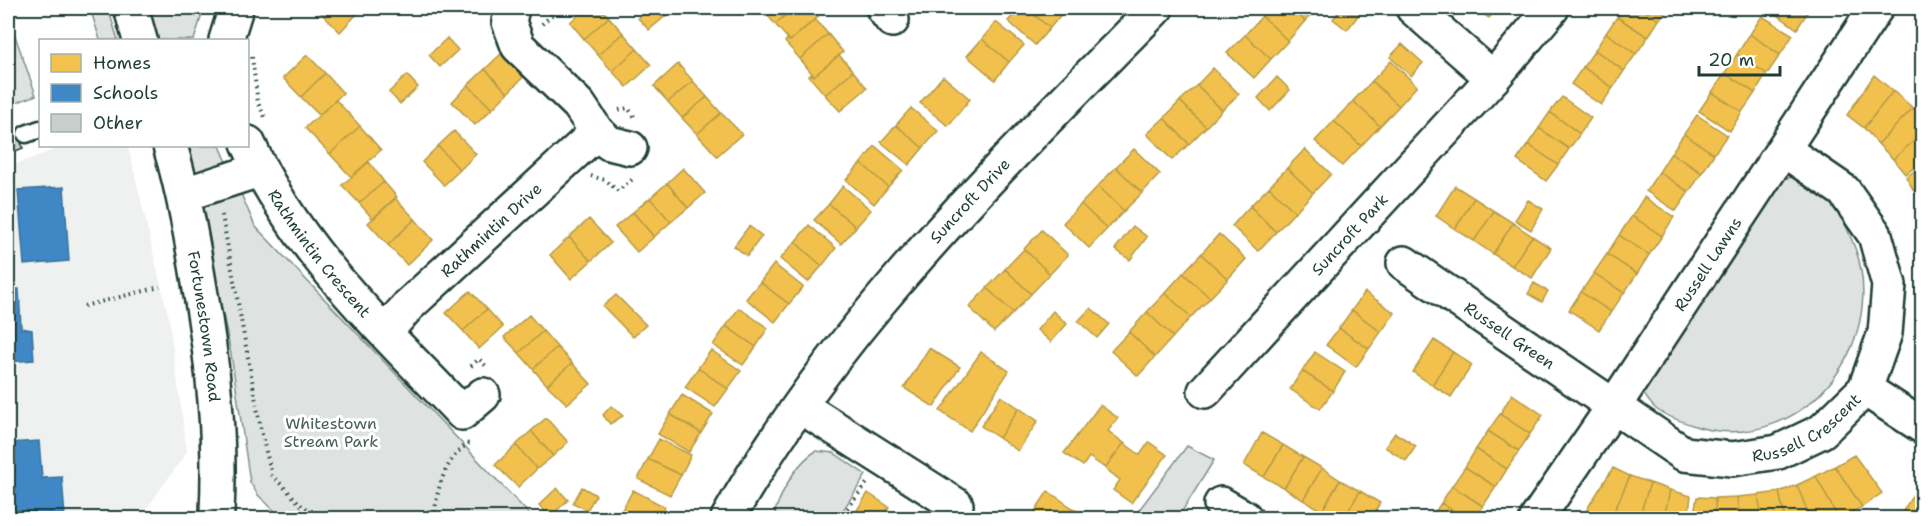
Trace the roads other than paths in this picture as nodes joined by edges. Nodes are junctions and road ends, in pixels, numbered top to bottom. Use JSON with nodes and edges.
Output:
{"nodes":[{"id":1,"x":131,"y":8,"type":"edge"},
{"id":2,"x":236,"y":8,"type":"edge"},
{"id":3,"x":512,"y":8,"type":"edge"},
{"id":4,"x":1155,"y":8,"type":"edge"},
{"id":5,"x":1413,"y":8,"type":"edge"},
{"id":6,"x":1552,"y":8,"type":"edge"},
{"id":7,"x":1876,"y":8,"type":"edge"},
{"id":8,"x":140,"y":39,"type":"edge"},
{"id":9,"x":238,"y":39,"type":"edge"},
{"id":10,"x":1493,"y":78,"type":"junction"},
{"id":11,"x":603,"y":123,"type":"junction"},
{"id":12,"x":258,"y":145,"type":"edge"},
{"id":13,"x":170,"y":147,"type":"edge"},
{"id":14,"x":636,"y":149,"type":"road end"},
{"id":15,"x":1784,"y":150,"type":"junction"},
{"id":16,"x":185,"y":195,"type":"junction"},
{"id":17,"x":1404,"y":263,"type":"dead end"},
{"id":18,"x":386,"y":331,"type":"junction"},
{"id":19,"x":479,"y":378,"type":"dead end"},
{"id":20,"x":1865,"y":389,"type":"junction"},
{"id":21,"x":1205,"y":391,"type":"dead end"},
{"id":22,"x":800,"y":406,"type":"junction"},
{"id":23,"x":1614,"y":406,"type":"junction"},
{"id":24,"x":1923,"y":426,"type":"edge"},
{"id":25,"x":956,"y":505,"type":"dead end"},
{"id":26,"x":219,"y":516,"type":"edge"},
{"id":27,"x":728,"y":519,"type":"edge"},
{"id":28,"x":1537,"y":519,"type":"edge"}],
"edges":[{"from":1,"to":8,"type":"street"},
{"from":2,"to":9,"type":"street"},
{"from":3,"to":11,"type":"street"},
{"from":4,"to":22,"type":"street","name":"Suncroft Drive"},
{"from":5,"to":10,"type":"street"},
{"from":6,"to":10,"type":"street","name":"Suncroft Park"},
{"from":7,"to":15,"type":"street","name":"Russell Lawns"},
{"from":10,"to":21,"type":"street","name":"Suncroft Park"},
{"from":11,"to":14,"type":"street"},
{"from":11,"to":18,"type":"street","name":"Rathmintin Drive"},
{"from":12,"to":16,"type":"street","name":"Rathmintin Crescent"},
{"from":12,"to":18,"type":"street","name":"Rathmintin Crescent"},
{"from":13,"to":16,"type":"street","name":"Fortunestown Road"},
{"from":15,"to":20,"type":"street","name":"Russell Crescent"},
{"from":15,"to":23,"type":"street","name":"Russell Lawns"},
{"from":16,"to":26,"type":"street","name":"Fortunestown Road"},
{"from":17,"to":23,"type":"street","name":"Russell Green"},
{"from":18,"to":19,"type":"street","name":"Rathmintin Crescent"},
{"from":20,"to":23,"type":"street","name":"Russell Crescent"},
{"from":20,"to":24,"type":"street"},
{"from":22,"to":25,"type":"street"},
{"from":22,"to":27,"type":"street","name":"Suncroft Drive"},
{"from":23,"to":28,"type":"street","name":"Russell Lawns"}]}
